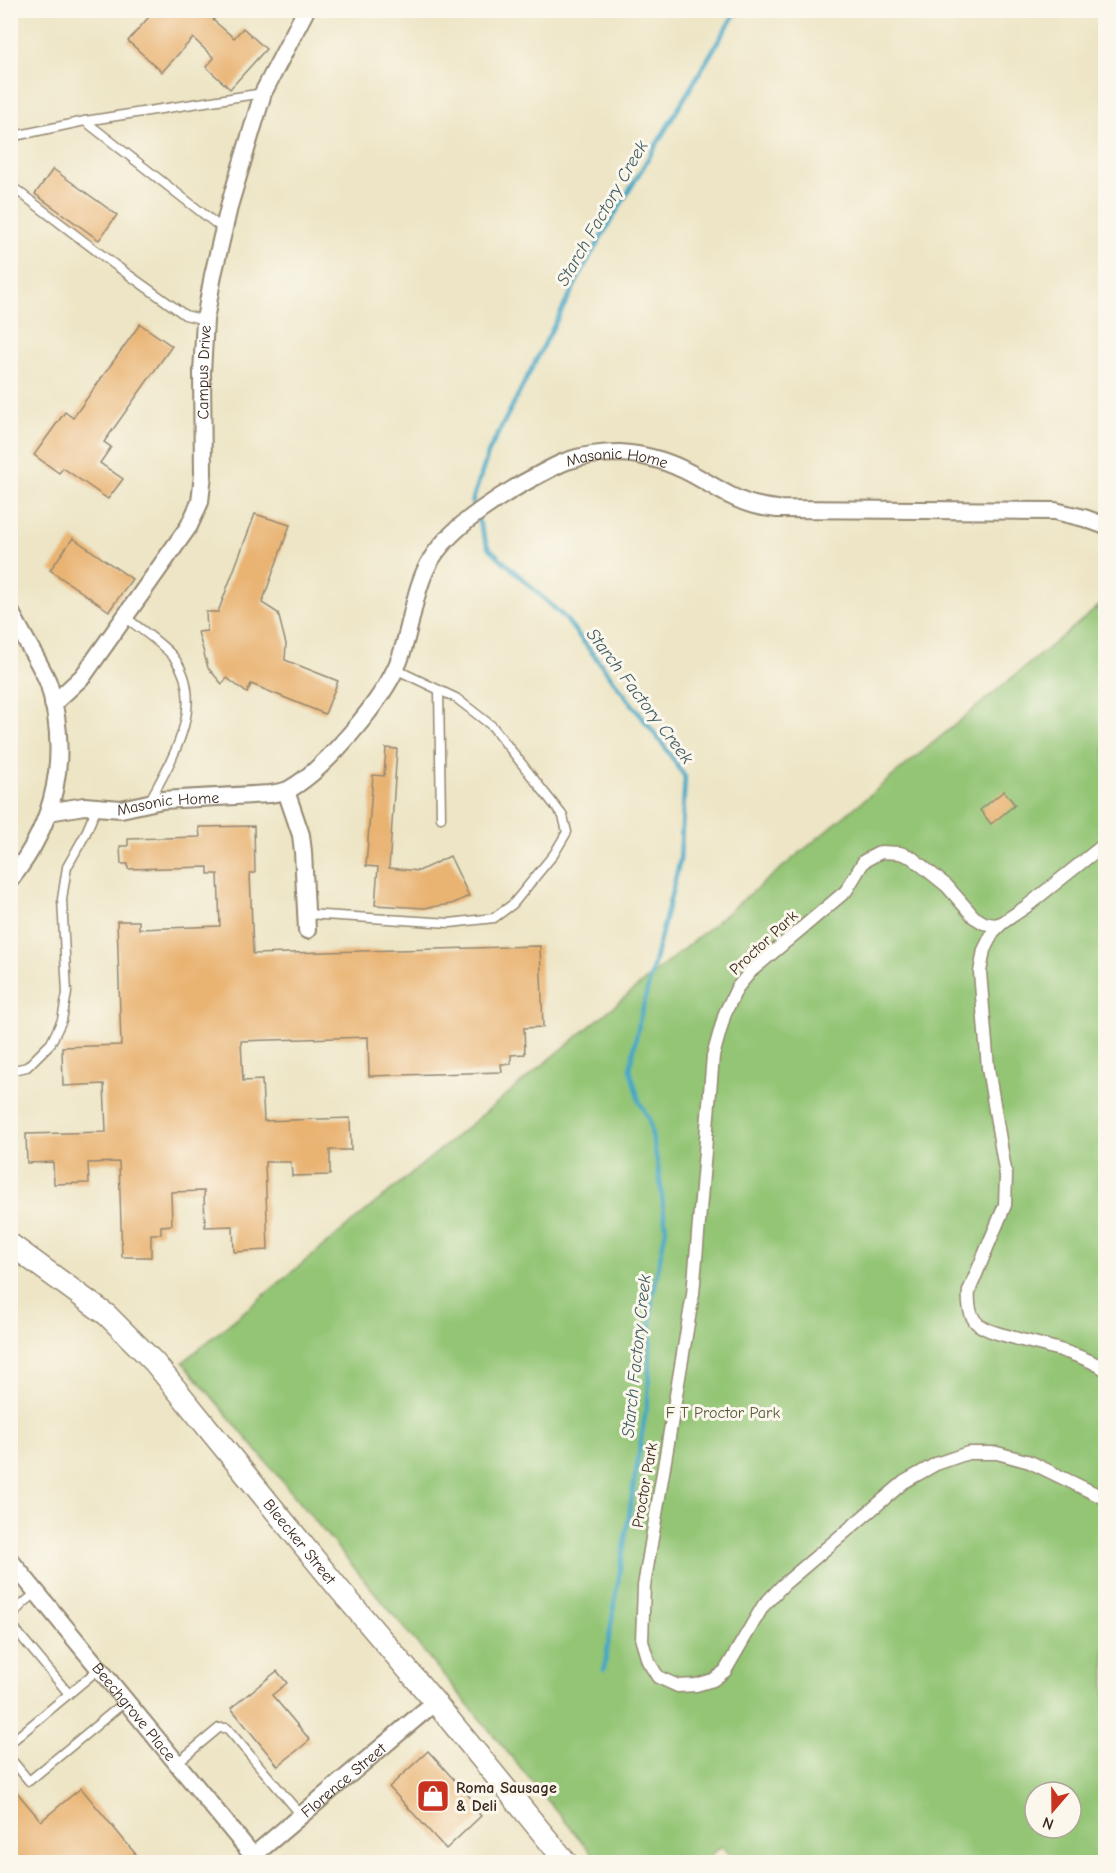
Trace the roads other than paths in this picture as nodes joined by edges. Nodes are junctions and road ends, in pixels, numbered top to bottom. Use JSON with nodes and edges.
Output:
{"nodes":[{"id":1,"x":306,"y":10,"type":"edge"},
{"id":2,"x":262,"y":93,"type":"junction"},
{"id":3,"x":85,"y":121,"type":"junction"},
{"id":4,"x":10,"y":136,"type":"edge"},
{"id":5,"x":10,"y":185,"type":"edge"},
{"id":6,"x":224,"y":230,"type":"junction"},
{"id":7,"x":205,"y":320,"type":"junction"},
{"id":8,"x":1106,"y":526,"type":"edge"},
{"id":9,"x":10,"y":611,"type":"edge"},
{"id":10,"x":125,"y":617,"type":"junction"},
{"id":11,"x":395,"y":669,"type":"junction"},
{"id":12,"x":439,"y":690,"type":"junction"},
{"id":13,"x":53,"y":704,"type":"junction"},
{"id":14,"x":286,"y":791,"type":"junction"},
{"id":15,"x":148,"y":803,"type":"junction"},
{"id":16,"x":97,"y":807,"type":"junction"},
{"id":17,"x":49,"y":812,"type":"junction"},
{"id":18,"x":441,"y":818,"type":"dead end"},
{"id":19,"x":1106,"y":843,"type":"edge"},
{"id":20,"x":10,"y":880,"type":"edge"},
{"id":21,"x":307,"y":922,"type":"joint"},
{"id":22,"x":1002,"y":923,"type":"junction"},
{"id":23,"x":10,"y":1069,"type":"edge"},
{"id":24,"x":10,"y":1244,"type":"edge"},
{"id":25,"x":1106,"y":1370,"type":"edge"},
{"id":26,"x":1106,"y":1499,"type":"edge"},
{"id":27,"x":10,"y":1560,"type":"edge"},
{"id":28,"x":37,"y":1592,"type":"junction"},
{"id":29,"x":100,"y":1668,"type":"junction"},
{"id":30,"x":69,"y":1694,"type":"junction"},
{"id":31,"x":126,"y":1701,"type":"junction"},
{"id":32,"x":435,"y":1702,"type":"junction"},
{"id":33,"x":10,"y":1743,"type":"edge"},
{"id":34,"x":10,"y":1758,"type":"edge"},
{"id":35,"x":177,"y":1763,"type":"junction"},
{"id":36,"x":301,"y":1815,"type":"junction"},
{"id":37,"x":255,"y":1859,"type":"edge"},
{"id":38,"x":566,"y":1863,"type":"edge"}],
"edges":[{"from":1,"to":2,"type":"street","name":"Campus Drive"},
{"from":2,"to":3,"type":"lane"},
{"from":2,"to":6,"type":"street","name":"Campus Drive"},
{"from":3,"to":4,"type":"lane"},
{"from":3,"to":6,"type":"lane"},
{"from":5,"to":7,"type":"lane"},
{"from":6,"to":7,"type":"street","name":"Campus Drive"},
{"from":7,"to":10,"type":"street","name":"Campus Drive"},
{"from":8,"to":11,"type":"street","name":"Masonic Home"},
{"from":9,"to":13,"type":"street"},
{"from":10,"to":13,"type":"street","name":"Campus Drive"},
{"from":10,"to":15,"type":"lane"},
{"from":11,"to":12,"type":"lane"},
{"from":11,"to":14,"type":"street","name":"Masonic Home"},
{"from":12,"to":18,"type":"lane"},
{"from":12,"to":21,"type":"lane"},
{"from":13,"to":17,"type":"street"},
{"from":14,"to":15,"type":"street","name":"Masonic Home"},
{"from":14,"to":21,"type":"street"},
{"from":15,"to":16,"type":"street","name":"Masonic Home"},
{"from":16,"to":17,"type":"street","name":"Masonic Home"},
{"from":16,"to":23,"type":"lane"},
{"from":17,"to":20,"type":"street"},
{"from":19,"to":22,"type":"street"},
{"from":22,"to":25,"type":"street"},
{"from":22,"to":26,"type":"street","name":"Proctor Park"},
{"from":24,"to":32,"type":"street","name":"Bleecker Street"},
{"from":27,"to":28,"type":"street","name":"Beechgrove Place"},
{"from":28,"to":29,"type":"street","name":"Beechgrove Place"},
{"from":28,"to":30,"type":"lane"},
{"from":29,"to":30,"type":"lane"},
{"from":29,"to":31,"type":"street","name":"Beechgrove Place"},
{"from":30,"to":33,"type":"lane"},
{"from":31,"to":34,"type":"lane"},
{"from":31,"to":35,"type":"street","name":"Beechgrove Place"},
{"from":32,"to":36,"type":"street","name":"Florence Street"},
{"from":32,"to":38,"type":"street","name":"Bleecker Street"},
{"from":35,"to":36,"type":"lane"},
{"from":35,"to":37,"type":"street","name":"Beechgrove Place"},
{"from":36,"to":37,"type":"street","name":"Florence Street"}]}
